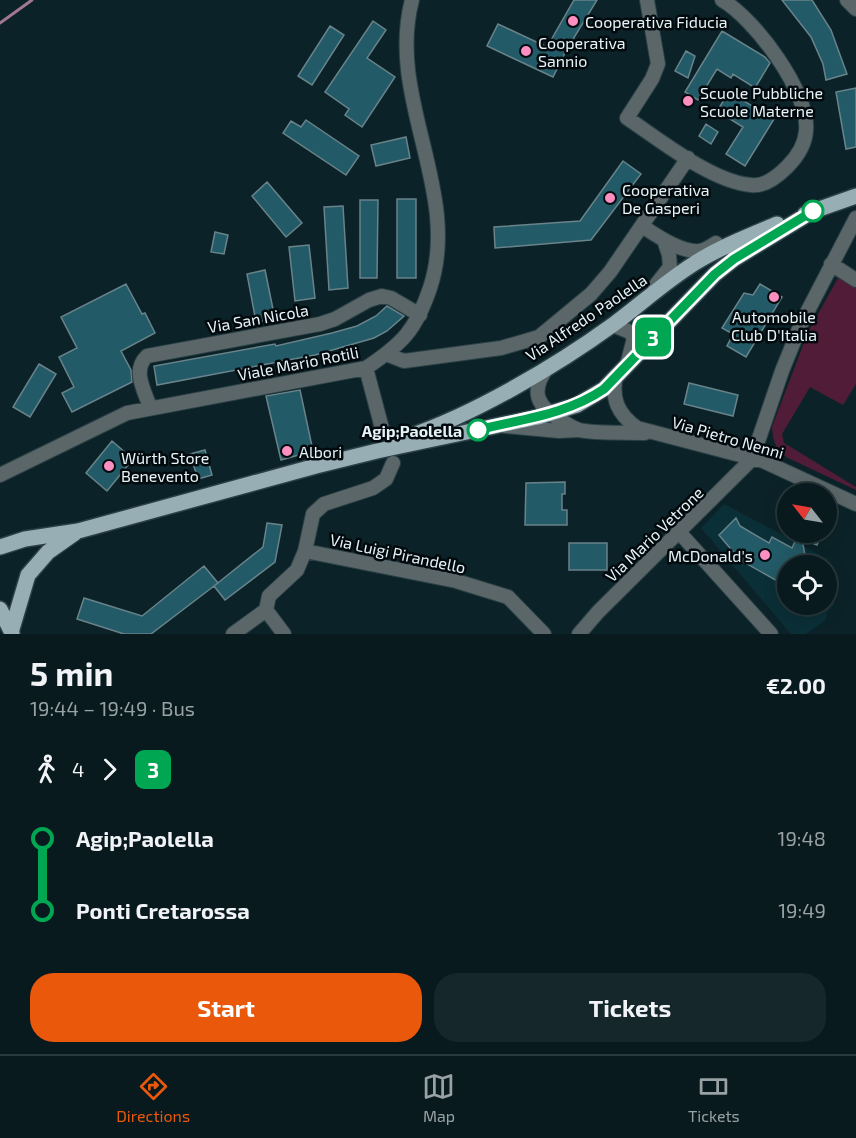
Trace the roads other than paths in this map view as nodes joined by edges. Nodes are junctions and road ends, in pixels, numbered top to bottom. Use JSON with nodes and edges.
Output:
{"nodes":[{"id":1,"x":412,"y":0,"type":"edge"},
{"id":2,"x":647,"y":0,"type":"edge"},
{"id":3,"x":722,"y":0,"type":"edge"},
{"id":4,"x":847,"y":0,"type":"edge"},
{"id":5,"x":856,"y":9,"type":"edge"},
{"id":6,"x":688,"y":158,"type":"junction"},
{"id":7,"x":849,"y":198,"type":"edge"},
{"id":8,"x":813,"y":211,"type":"junction"},
{"id":9,"x":856,"y":218,"type":"edge"},
{"id":10,"x":642,"y":226,"type":"junction"},
{"id":11,"x":664,"y":240,"type":"junction"},
{"id":12,"x":739,"y":240,"type":"junction"},
{"id":13,"x":831,"y":264,"type":"junction"},
{"id":14,"x":855,"y":280,"type":"edge"},
{"id":15,"x":636,"y":308,"type":"junction"},
{"id":16,"x":420,"y":315,"type":"junction"},
{"id":17,"x":612,"y":325,"type":"junction"},
{"id":18,"x":387,"y":354,"type":"junction"},
{"id":19,"x":548,"y":367,"type":"junction"},
{"id":20,"x":366,"y":368,"type":"junction"},
{"id":21,"x":621,"y":370,"type":"junction"},
{"id":22,"x":150,"y":407,"type":"junction"},
{"id":23,"x":549,"y":414,"type":"junction"},
{"id":24,"x":497,"y":426,"type":"junction"},
{"id":25,"x":578,"y":430,"type":"junction"},
{"id":26,"x":383,"y":432,"type":"dead end"},
{"id":27,"x":656,"y":434,"type":"junction"},
{"id":28,"x":377,"y":451,"type":"junction"},
{"id":29,"x":752,"y":459,"type":"junction"},
{"id":30,"x":393,"y":463,"type":"dead end"},
{"id":31,"x":0,"y":475,"type":"edge"},
{"id":32,"x":856,"y":504,"type":"edge"},
{"id":33,"x":78,"y":531,"type":"junction"},
{"id":34,"x":679,"y":532,"type":"junction"},
{"id":35,"x":0,"y":547,"type":"edge"},
{"id":36,"x":305,"y":551,"type":"junction"},
{"id":37,"x":0,"y":609,"type":"edge"},
{"id":38,"x":266,"y":609,"type":"junction"},
{"id":39,"x":12,"y":632,"type":"edge"},
{"id":40,"x":233,"y":634,"type":"edge"},
{"id":41,"x":284,"y":634,"type":"edge"},
{"id":42,"x":544,"y":634,"type":"edge"},
{"id":43,"x":579,"y":634,"type":"edge"},
{"id":44,"x":771,"y":634,"type":"edge"}],
"edges":[{"from":1,"to":16,"type":"street","name":"Viale Mario Rotili"},
{"from":2,"to":6,"type":"street"},
{"from":3,"to":6,"type":"street"},
{"from":4,"to":5,"type":"street"},
{"from":6,"to":10,"type":"street"},
{"from":7,"to":8,"type":"main road","name":"Via Alfredo Paolella"},
{"from":8,"to":12,"type":"main road","name":"Via Alfredo Paolella"},
{"from":8,"to":21,"type":"main road","name":"Via Alfredo Paolella"},
{"from":9,"to":13,"type":"street"},
{"from":10,"to":11,"type":"street"},
{"from":10,"to":18,"type":"street"},
{"from":11,"to":12,"type":"street"},
{"from":11,"to":15,"type":"street"},
{"from":12,"to":15,"type":"main road","name":"Via Alfredo Paolella"},
{"from":13,"to":14,"type":"street"},
{"from":13,"to":29,"type":"street"},
{"from":15,"to":17,"type":"main road","name":"Via Alfredo Paolella"},
{"from":16,"to":18,"type":"street","name":"Viale Mario Rotili"},
{"from":16,"to":22,"type":"street","name":"Via San Nicola"},
{"from":17,"to":19,"type":"main road","name":"Via Alfredo Paolella"},
{"from":17,"to":21,"type":"street","name":"Via Pietro Nenni"},
{"from":18,"to":20,"type":"street","name":"Viale Mario Rotili"},
{"from":19,"to":23,"type":"street"},
{"from":19,"to":28,"type":"main road","name":"Via Alfredo Paolella"},
{"from":20,"to":22,"type":"street","name":"Viale Mario Rotili"},
{"from":20,"to":26,"type":"street"},
{"from":21,"to":23,"type":"main road","name":"Via Alfredo Paolella"},
{"from":21,"to":27,"type":"street","name":"Via Pietro Nenni"},
{"from":22,"to":31,"type":"street","name":"Viale Mario Rotili"},
{"from":23,"to":24,"type":"main road","name":"Via Alfredo Paolella"},
{"from":23,"to":25,"type":"street","name":"Via Pietro Nenni"},
{"from":24,"to":25,"type":"street"},
{"from":24,"to":28,"type":"main road","name":"Via Alfredo Paolella"},
{"from":25,"to":27,"type":"street","name":"Via Pietro Nenni"},
{"from":27,"to":29,"type":"street","name":"Via Pietro Nenni"},
{"from":28,"to":33,"type":"main road","name":"Via Alfredo Paolella"},
{"from":29,"to":32,"type":"street","name":"Via Pietro Nenni"},
{"from":29,"to":34,"type":"street","name":"Via Mario Vetrone"},
{"from":30,"to":36,"type":"street"},
{"from":33,"to":35,"type":"main road","name":"Via Alfredo Paolella"},
{"from":33,"to":39,"type":"main road","name":"Via Alfredo Paolella"},
{"from":34,"to":43,"type":"street","name":"Via Mario Vetrone"},
{"from":34,"to":44,"type":"street"},
{"from":36,"to":38,"type":"street","name":"Via Luigi Pirandello"},
{"from":36,"to":42,"type":"street","name":"Via Luigi Pirandello"},
{"from":37,"to":39,"type":"main road"},
{"from":38,"to":40,"type":"street","name":"Via Luigi Pirandello"},
{"from":38,"to":41,"type":"street"}]}
